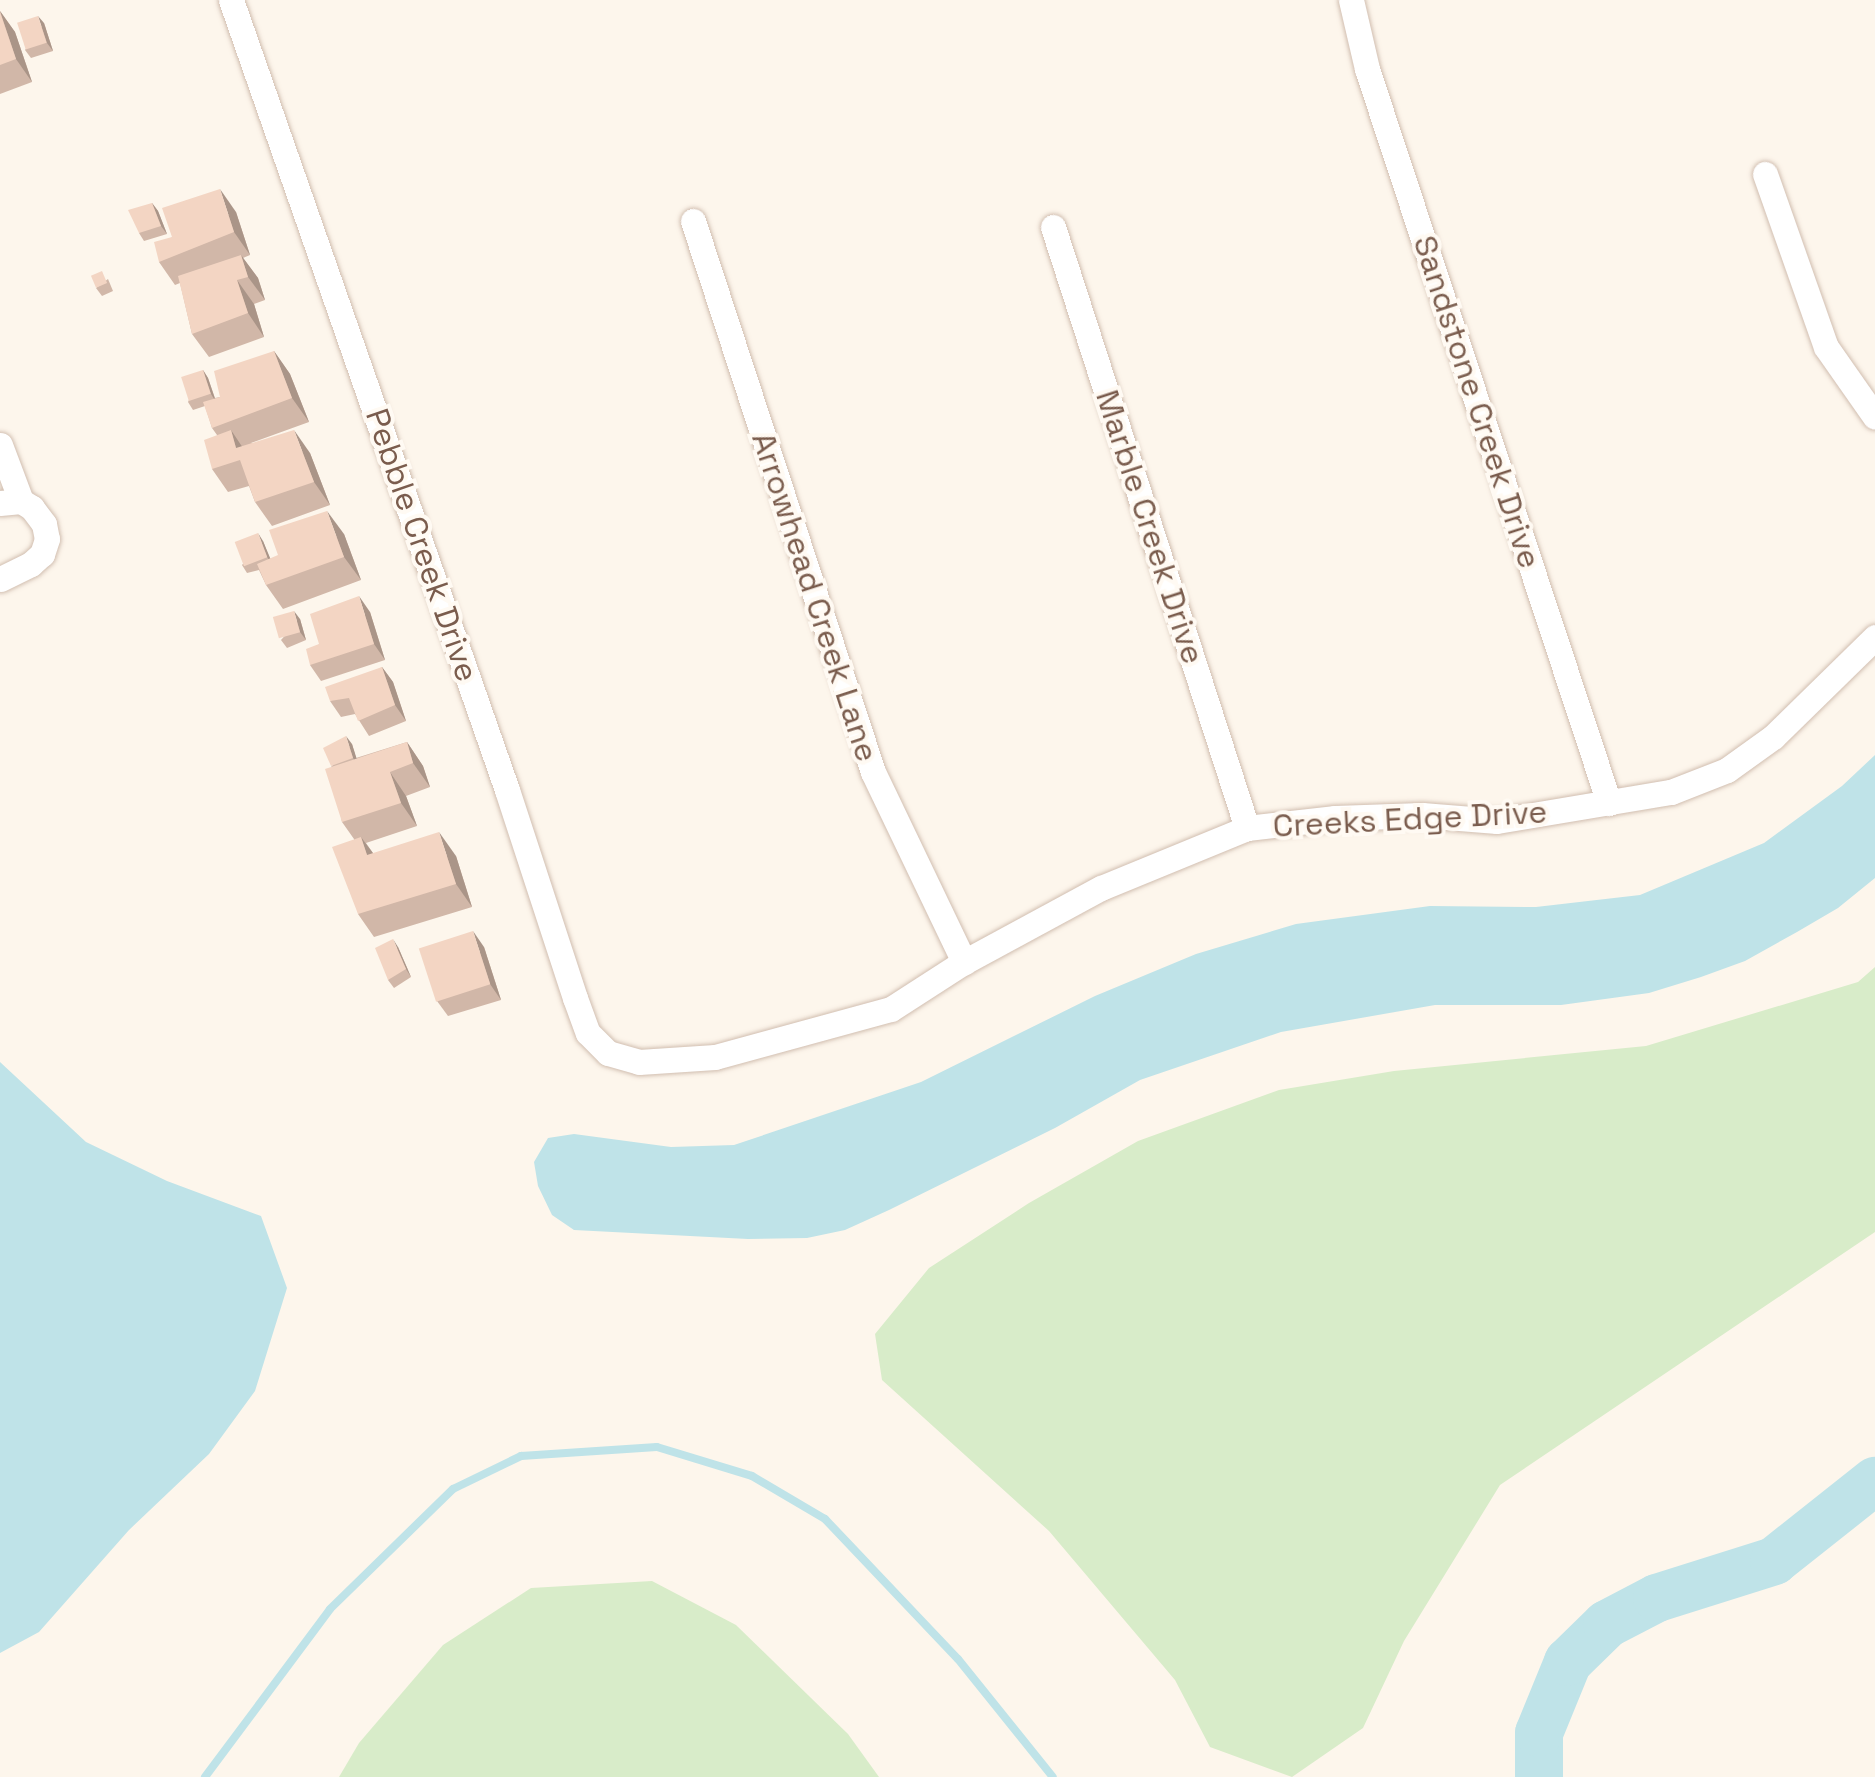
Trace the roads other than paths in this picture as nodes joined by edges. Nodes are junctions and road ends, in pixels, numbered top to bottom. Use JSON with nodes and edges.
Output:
{"nodes":[{"id":1,"x":231,"y":0,"type":"edge"},
{"id":2,"x":1351,"y":0,"type":"edge"},
{"id":3,"x":1766,"y":174,"type":"dead end"},
{"id":4,"x":692,"y":221,"type":"dead end"},
{"id":5,"x":1053,"y":227,"type":"dead end"},
{"id":6,"x":1875,"y":417,"type":"edge"},
{"id":7,"x":0,"y":445,"type":"edge"},
{"id":8,"x":10,"y":502,"type":"edge"},
{"id":9,"x":0,"y":578,"type":"edge"},
{"id":10,"x":1875,"y":637,"type":"edge"},
{"id":11,"x":1609,"y":803,"type":"junction"},
{"id":12,"x":1247,"y":828,"type":"junction"},
{"id":13,"x":964,"y":962,"type":"junction"},
{"id":14,"x":639,"y":1062,"type":"joint"}],
"edges":[{"from":1,"to":14,"type":"street","name":"Pebble Creek Drive"},
{"from":2,"to":11,"type":"street","name":"Sandstone Creek Drive"},
{"from":3,"to":6,"type":"street"},
{"from":4,"to":13,"type":"street","name":"Arrowhead Creek Lane"},
{"from":5,"to":12,"type":"street","name":"Marble Creek Drive"},
{"from":7,"to":8,"type":"street"},
{"from":8,"to":9,"type":"street"},
{"from":10,"to":11,"type":"street","name":"Creeks Edge Drive"},
{"from":11,"to":12,"type":"street","name":"Creeks Edge Drive"},
{"from":12,"to":13,"type":"street","name":"Creeks Edge Drive"},
{"from":13,"to":14,"type":"street","name":"Creeks Edge Drive"}]}
